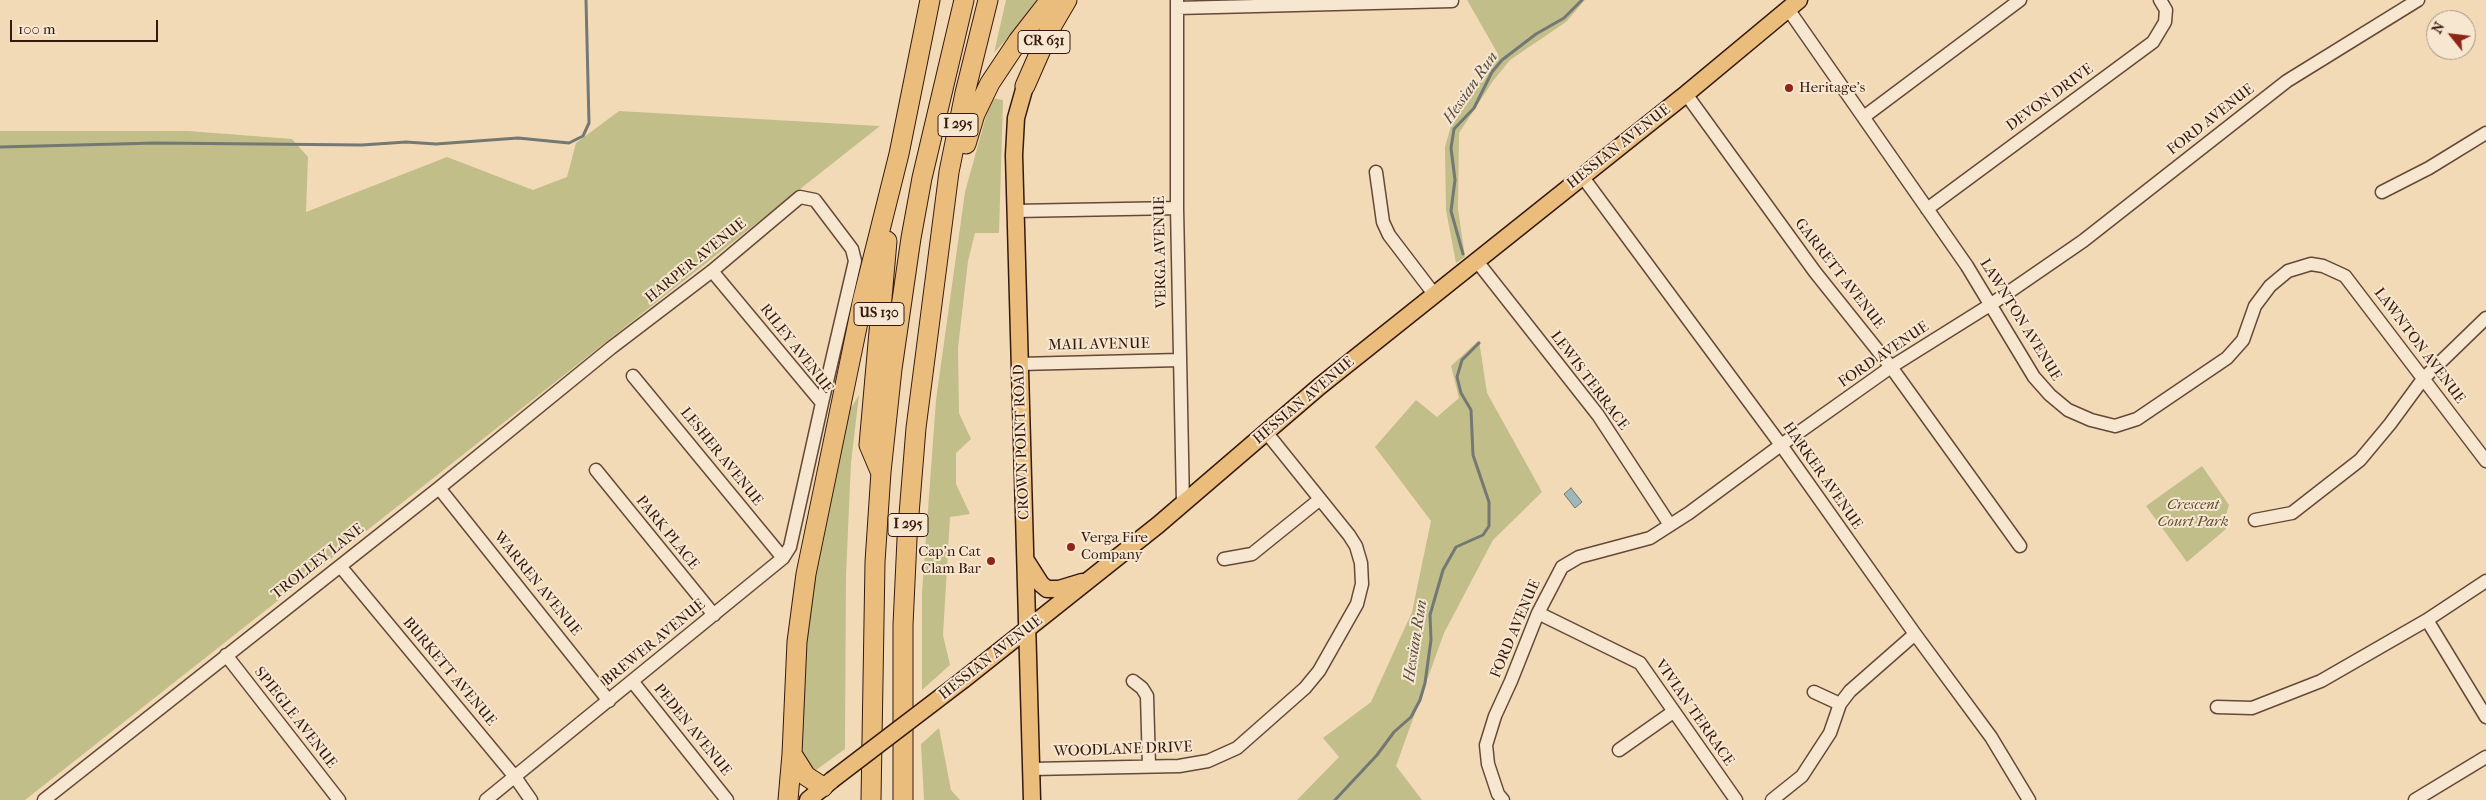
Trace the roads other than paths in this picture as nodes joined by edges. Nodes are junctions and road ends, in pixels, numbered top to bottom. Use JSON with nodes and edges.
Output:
{"nodes":[{"id":1,"x":930,"y":0,"type":"edge"},
{"id":2,"x":964,"y":0,"type":"edge"},
{"id":3,"x":988,"y":0,"type":"edge"},
{"id":4,"x":1050,"y":0,"type":"edge"},
{"id":5,"x":1067,"y":0,"type":"edge"},
{"id":6,"x":2020,"y":0,"type":"edge"},
{"id":7,"x":2160,"y":0,"type":"edge"},
{"id":8,"x":2418,"y":0,"type":"edge"},
{"id":9,"x":1452,"y":2,"type":"dead end"},
{"id":10,"x":1177,"y":4,"type":"edge"},
{"id":11,"x":1794,"y":4,"type":"edge"},
{"id":12,"x":1025,"y":86,"type":"joint"},
{"id":13,"x":1686,"y":94,"type":"junction"},
{"id":14,"x":1864,"y":116,"type":"junction"},
{"id":15,"x":2486,"y":133,"type":"edge"},
{"id":16,"x":899,"y":154,"type":"junction"},
{"id":17,"x":1376,"y":172,"type":"dead end"},
{"id":18,"x":1582,"y":176,"type":"junction"},
{"id":19,"x":2382,"y":192,"type":"dead end"},
{"id":20,"x":1177,"y":208,"type":"junction"},
{"id":21,"x":1927,"y":208,"type":"junction"},
{"id":22,"x":1015,"y":211,"type":"junction"},
{"id":23,"x":938,"y":251,"type":"junction"},
{"id":24,"x":1476,"y":260,"type":"junction"},
{"id":25,"x":712,"y":272,"type":"junction"},
{"id":26,"x":1434,"y":294,"type":"junction"},
{"id":27,"x":1990,"y":305,"type":"junction"},
{"id":28,"x":2486,"y":318,"type":"edge"},
{"id":29,"x":611,"y":348,"type":"joint"},
{"id":30,"x":1179,"y":360,"type":"junction"},
{"id":31,"x":1019,"y":364,"type":"junction"},
{"id":32,"x":1891,"y":367,"type":"junction"},
{"id":33,"x":633,"y":376,"type":"dead end"},
{"id":34,"x":2423,"y":379,"type":"junction"},
{"id":35,"x":822,"y":403,"type":"junction"},
{"id":36,"x":1266,"y":432,"type":"junction"},
{"id":37,"x":1781,"y":444,"type":"junction"},
{"id":38,"x":2486,"y":461,"type":"edge"},
{"id":39,"x":596,"y":470,"type":"dead end"},
{"id":40,"x":881,"y":472,"type":"junction"},
{"id":41,"x":805,"y":486,"type":"joint"},
{"id":42,"x":439,"y":488,"type":"junction"},
{"id":43,"x":1319,"y":500,"type":"junction"},
{"id":44,"x":1183,"y":504,"type":"junction"},
{"id":45,"x":2255,"y":520,"type":"dead end"},
{"id":46,"x":1670,"y":525,"type":"junction"},
{"id":47,"x":2020,"y":546,"type":"dead end"},
{"id":48,"x":783,"y":558,"type":"junction"},
{"id":49,"x":1224,"y":558,"type":"dead end"},
{"id":50,"x":1027,"y":562,"type":"junction"},
{"id":51,"x":340,"y":566,"type":"junction"},
{"id":52,"x":2486,"y":581,"type":"edge"},
{"id":53,"x":1087,"y":582,"type":"junction"},
{"id":54,"x":1538,"y":613,"type":"junction"},
{"id":55,"x":714,"y":615,"type":"junction"},
{"id":56,"x":2427,"y":620,"type":"junction"},
{"id":57,"x":1028,"y":630,"type":"junction"},
{"id":58,"x":1915,"y":634,"type":"junction"},
{"id":59,"x":226,"y":655,"type":"junction"},
{"id":60,"x":632,"y":681,"type":"junction"},
{"id":61,"x":1133,"y":681,"type":"dead end"},
{"id":62,"x":1814,"y":692,"type":"dead end"},
{"id":63,"x":610,"y":701,"type":"junction"},
{"id":64,"x":1840,"y":704,"type":"junction"},
{"id":65,"x":2217,"y":707,"type":"dead end"},
{"id":66,"x":1673,"y":712,"type":"junction"},
{"id":67,"x":2486,"y":717,"type":"edge"},
{"id":68,"x":1619,"y":750,"type":"dead end"},
{"id":69,"x":792,"y":754,"type":"junction"},
{"id":70,"x":2486,"y":757,"type":"edge"},
{"id":71,"x":1149,"y":766,"type":"junction"},
{"id":72,"x":1032,"y":769,"type":"junction"},
{"id":73,"x":515,"y":777,"type":"junction"},
{"id":74,"x":828,"y":783,"type":"junction"},
{"id":75,"x":44,"y":800,"type":"edge"},
{"id":76,"x":339,"y":800,"type":"edge"},
{"id":77,"x":486,"y":800,"type":"edge"},
{"id":78,"x":531,"y":800,"type":"edge"},
{"id":79,"x":727,"y":800,"type":"edge"},
{"id":80,"x":788,"y":800,"type":"edge"},
{"id":81,"x":808,"y":800,"type":"edge"},
{"id":82,"x":870,"y":800,"type":"edge"},
{"id":83,"x":903,"y":800,"type":"edge"},
{"id":84,"x":1032,"y":800,"type":"edge"},
{"id":85,"x":1503,"y":800,"type":"edge"},
{"id":86,"x":1736,"y":800,"type":"edge"},
{"id":87,"x":1772,"y":800,"type":"edge"},
{"id":88,"x":2029,"y":800,"type":"edge"},
{"id":89,"x":2415,"y":800,"type":"edge"}],
"edges":[{"from":1,"to":16,"type":"highway","number":"US 130"},
{"from":2,"to":40,"type":"highway","number":"I 295"},
{"from":3,"to":23,"type":"highway","number":"I 295"},
{"from":4,"to":23,"type":"highway"},
{"from":5,"to":12,"type":"highway","number":"CR 631"},
{"from":6,"to":14,"type":"street"},
{"from":7,"to":21,"type":"street","name":"DEVON DRIVE"},
{"from":8,"to":27,"type":"street","name":"FORD AVENUE"},
{"from":9,"to":10,"type":"street"},
{"from":10,"to":20,"type":"street","name":"VERGA AVENUE"},
{"from":11,"to":13,"type":"main road","name":"HESSIAN AVENUE"},
{"from":11,"to":14,"type":"street","name":"LAWNTON AVENUE"},
{"from":12,"to":22,"type":"main road","name":"CROWN POINT ROAD","number":"CR 631"},
{"from":13,"to":18,"type":"main road","name":"HESSIAN AVENUE"},
{"from":13,"to":32,"type":"street","name":"GARRETT AVENUE"},
{"from":14,"to":21,"type":"street","name":"LAWNTON AVENUE"},
{"from":15,"to":19,"type":"street"},
{"from":16,"to":40,"type":"highway","number":"US 130"},
{"from":16,"to":69,"type":"highway"},
{"from":17,"to":26,"type":"street"},
{"from":18,"to":24,"type":"main road","name":"HESSIAN AVENUE"},
{"from":18,"to":37,"type":"street","name":"HARKER AVENUE"},
{"from":20,"to":22,"type":"street"},
{"from":20,"to":30,"type":"street","name":"VERGA AVENUE"},
{"from":21,"to":27,"type":"street","name":"LAWNTON AVENUE"},
{"from":22,"to":31,"type":"main road","name":"CROWN POINT ROAD","number":"CR 631"},
{"from":23,"to":83,"type":"highway","number":"I 295"},
{"from":24,"to":26,"type":"main road","name":"HESSIAN AVENUE"},
{"from":24,"to":46,"type":"street","name":"LEWIS TERRACE"},
{"from":25,"to":29,"type":"street","name":"HARPER AVENUE"},
{"from":25,"to":35,"type":"street","name":"RILEY AVENUE"},
{"from":25,"to":35,"type":"street","name":"HARPER AVENUE"},
{"from":26,"to":36,"type":"main road","name":"HESSIAN AVENUE"},
{"from":27,"to":32,"type":"street","name":"FORD AVENUE"},
{"from":27,"to":34,"type":"street","name":"LAWNTON AVENUE"},
{"from":28,"to":34,"type":"street"},
{"from":29,"to":42,"type":"street","name":"TROLLEY LANE"},
{"from":30,"to":31,"type":"street","name":"MAIL AVENUE"},
{"from":30,"to":44,"type":"street","name":"VERGA AVENUE"},
{"from":31,"to":50,"type":"main road","name":"CROWN POINT ROAD","number":"CR 631"},
{"from":32,"to":37,"type":"street","name":"FORD AVENUE"},
{"from":32,"to":47,"type":"street","name":"GARRETT AVENUE"},
{"from":33,"to":48,"type":"street","name":"LESHER AVENUE"},
{"from":34,"to":38,"type":"street","name":"LAWNTON AVENUE"},
{"from":34,"to":45,"type":"street"},
{"from":35,"to":41,"type":"street","name":"RILEY AVENUE"},
{"from":36,"to":43,"type":"street","name":"WOODLANE DRIVE"},
{"from":36,"to":44,"type":"main road","name":"HESSIAN AVENUE"},
{"from":37,"to":46,"type":"street","name":"FORD AVENUE"},
{"from":37,"to":58,"type":"street","name":"HARKER AVENUE"},
{"from":39,"to":55,"type":"street","name":"PARK PLACE"},
{"from":40,"to":82,"type":"highway","number":"I 295"},
{"from":41,"to":48,"type":"street","name":"BREWER AVENUE"},
{"from":42,"to":51,"type":"street","name":"TROLLEY LANE"},
{"from":42,"to":63,"type":"street","name":"WARREN AVENUE"},
{"from":43,"to":49,"type":"street"},
{"from":43,"to":71,"type":"street","name":"WOODLANE DRIVE"},
{"from":44,"to":53,"type":"main road","name":"HESSIAN AVENUE"},
{"from":46,"to":54,"type":"street","name":"FORD AVENUE"},
{"from":48,"to":55,"type":"street","name":"BREWER AVENUE"},
{"from":50,"to":53,"type":"main road"},
{"from":50,"to":57,"type":"main road","name":"CROWN POINT ROAD","number":"CR 631"},
{"from":51,"to":59,"type":"street","name":"TROLLEY LANE"},
{"from":51,"to":73,"type":"street","name":"BURKETT AVENUE"},
{"from":52,"to":56,"type":"street"},
{"from":53,"to":57,"type":"main road","name":"HESSIAN AVENUE"},
{"from":54,"to":66,"type":"street","name":"VIVIAN TERRACE"},
{"from":54,"to":85,"type":"street","name":"FORD AVENUE"},
{"from":55,"to":60,"type":"street","name":"BREWER AVENUE"},
{"from":56,"to":65,"type":"street"},
{"from":56,"to":67,"type":"street"},
{"from":57,"to":72,"type":"main road","name":"CROWN POINT ROAD","number":"CR 631"},
{"from":57,"to":74,"type":"main road","name":"HESSIAN AVENUE","bridge":true},
{"from":58,"to":64,"type":"street"},
{"from":58,"to":88,"type":"street","name":"HARKER AVENUE"},
{"from":59,"to":75,"type":"street","name":"TROLLEY LANE"},
{"from":59,"to":76,"type":"street","name":"SPIEGLE AVENUE"},
{"from":60,"to":63,"type":"street","name":"BREWER AVENUE"},
{"from":60,"to":79,"type":"street","name":"PEDEN AVENUE"},
{"from":61,"to":71,"type":"street"},
{"from":62,"to":64,"type":"street"},
{"from":63,"to":73,"type":"street","name":"BREWER AVENUE"},
{"from":64,"to":87,"type":"street"},
{"from":66,"to":68,"type":"street"},
{"from":66,"to":86,"type":"street","name":"VIVIAN TERRACE"},
{"from":69,"to":74,"type":"highway"},
{"from":69,"to":80,"type":"highway"},
{"from":70,"to":89,"type":"street"},
{"from":71,"to":72,"type":"street","name":"WOODLANE DRIVE"},
{"from":72,"to":84,"type":"main road","name":"CROWN POINT ROAD","number":"CR 631"},
{"from":73,"to":77,"type":"street","name":"BREWER AVENUE"},
{"from":73,"to":78,"type":"street","name":"BURKETT AVENUE"},
{"from":74,"to":81,"type":"main road","name":"HESSIAN AVENUE"}]}
